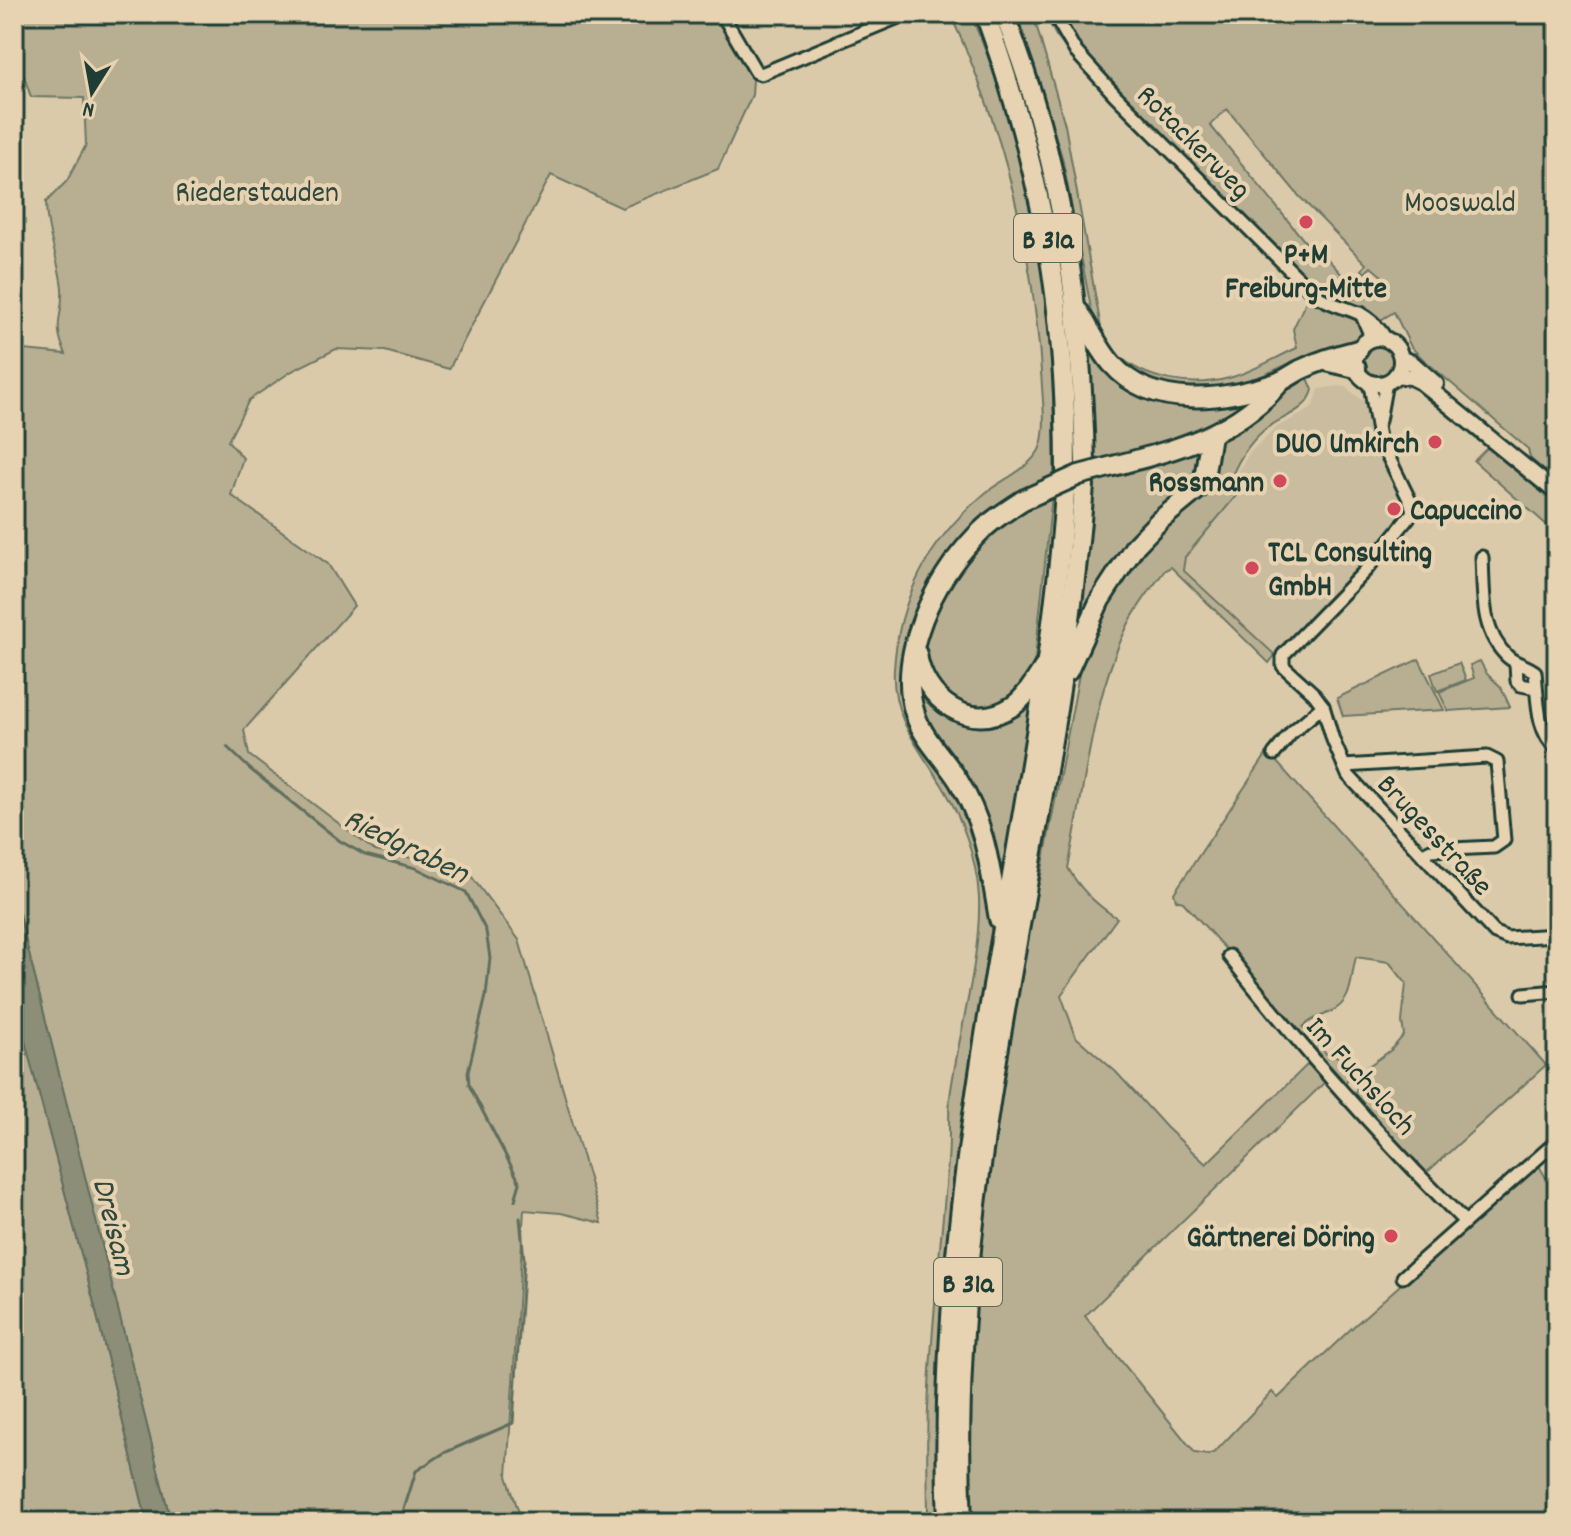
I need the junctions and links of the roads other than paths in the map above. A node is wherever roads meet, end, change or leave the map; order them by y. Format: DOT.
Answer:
graph roads {
  1 [pos="722,14"];
  2 [pos="906,14"];
  3 [pos="985,14"];
  4 [pos="1004,14"];
  5 [pos="1054,14"];
  6 [pos="1076,308"];
  7 [pos="1360,312"];
  8 [pos="1386,339"];
  9 [pos="1401,359"];
  10 [pos="1362,360"];
  11 [pos="1391,379"];
  12 [pos="1281,381"];
  13 [pos="1378,430"];
  14 [pos="1211,435"];
  15 [pos="1085,463"];
  16 [pos="1528,467"];
  17 [pos="1066,470"];
  18 [pos="1084,485"];
  19 [pos="1065,492"];
  20 [pos="1557,493"];
  21 [pos="1482,557"];
  22 [pos="916,643"];
  23 [pos="1048,661"];
  24 [pos="1063,680"];
  25 [pos="1323,706"];
  26 [pos="1557,749"];
  27 [pos="1274,754"];
  28 [pos="1344,766"];
  29 [pos="1423,854"];
  30 [pos="1002,934"];
  31 [pos="1557,935"];
  32 [pos="1229,956"];
  33 [pos="1557,991"];
  34 [pos="1523,994"];
  35 [pos="1557,1141"];
  36 [pos="1465,1222"];
  37 [pos="1403,1277"];
  38 [pos="948,1522"];
  39 [pos="962,1522"];
  1 -- 2 [label="street"];
  3 -- 17 [label="highway, B 31a"];
  4 -- 6 [label="highway, B 31a"];
  5 -- 7 [label="street, Rotackerweg"];
  6 -- 12 [label="highway"];
  6 -- 15 [label="highway, B 31a"];
  7 -- 8 [label="street"];
  7 -- 10 [label="street, Brugesstraße"];
  8 -- 9 [label="street"];
  8 -- 10 [label="street"];
  9 -- 11 [label="street"];
  9 -- 16 [label="street"];
  10 -- 11 [label="street"];
  10 -- 12 [label="highway"];
  10 -- 13 [label="street, Brugesstraße"];
  11 -- 13 [label="street"];
  11 -- 16 [label="street"];
  12 -- 14 [label="highway"];
  13 -- 25 [label="street, Brugesstraße"];
  14 -- 22 [label="highway, bridge"];
  14 -- 24 [label="highway"];
  16 -- 20 [label="street"];
  18 -- 24 [label="highway, B 31a"];
  19 -- 23 [label="highway, B 31a"];
  21 -- 26 [label="street"];
  22 -- 23 [label="highway"];
  22 -- 30 [label="highway"];
  23 -- 30 [label="highway, B 31a"];
  24 -- 39 [label="highway, B 31a"];
  25 -- 27 [label="street"];
  25 -- 28 [label="street, Brugesstraße"];
  28 -- 29 [label="street, Brugesstraße"];
  28 -- 29 [label="street"];
  29 -- 31 [label="street, Brugesstraße"];
  30 -- 38 [label="highway, B 31a"];
  32 -- 36 [label="street, Im Fuchsloch"];
  33 -- 34 [label="street"];
  35 -- 36 [label="street"];
  36 -- 37 [label="street"];
}
